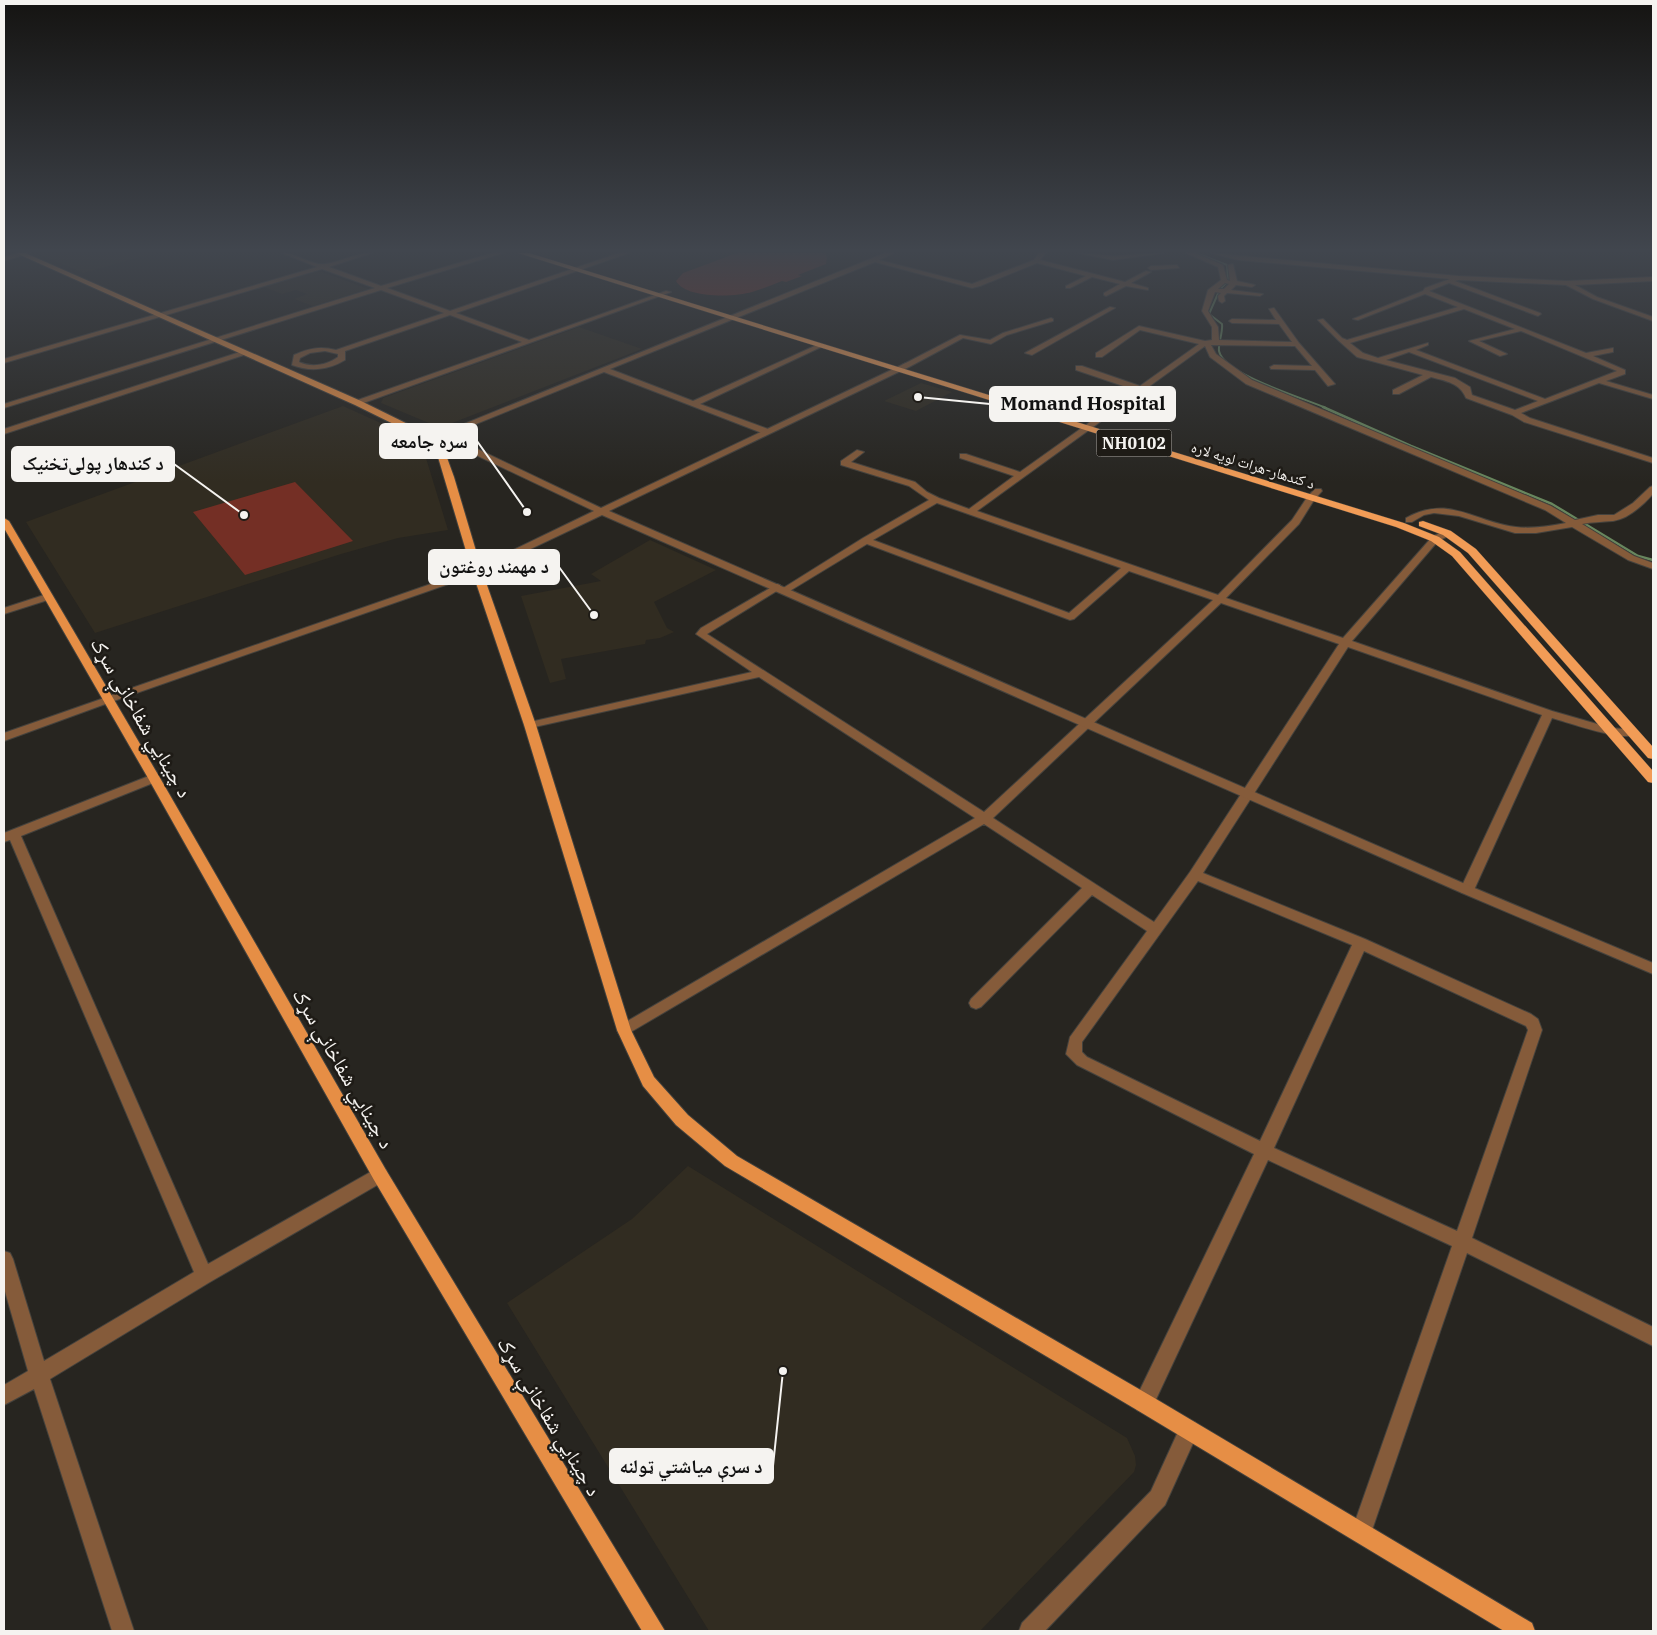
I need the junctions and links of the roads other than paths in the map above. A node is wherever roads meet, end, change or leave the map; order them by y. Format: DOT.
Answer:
graph roads {
  1 [pos="112,329"];
  2 [pos="192,329"];
  3 [pos="250,329"];
  4 [pos="402,329"];
  5 [pos="494,329"];
  6 [pos="565,329"];
  7 [pos="705,329"];
  8 [pos="765,329"];
  9 [pos="786,329"];
  10 [pos="1023,329"];
  11 [pos="1066,329"];
  12 [pos="1137,329"];
  13 [pos="1145,329"];
  14 [pos="1215,329"];
  15 [pos="1286,329"];
  16 [pos="1330,329"];
  17 [pos="1389,329"];
  18 [pos="1517,329"];
  19 [pos="1525,329"];
  20 [pos="216,340"];
  21 [pos="1341,340"];
  22 [pos="529,342"];
  23 [pos="1216,342"];
  24 [pos="1205,343"];
  25 [pos="1297,344"];
  26 [pos="1426,344"];
  27 [pos="819,346"];
  28 [pos="1409,350"];
  29 [pos="1610,350"];
  30 [pos="339,351"];
  31 [pos="246,353"];
  32 [pos="1029,353"];
  33 [pos="1503,354"];
  34 [pos="1099,355"];
  35 [pos="1586,355"];
  36 [pos="1380,360"];
  37 [pos="4,361"];
  38 [pos="299,365"];
  39 [pos="901,367"];
  40 [pos="1079,368"];
  41 [pos="1274,368"];
  42 [pos="1317,368"];
  43 [pos="603,369"];
  44 [pos="284,370"];
  45 [pos="1430,375"];
  46 [pos="1600,381"];
  47 [pos="1331,384"];
  48 [pos="1141,389"];
  49 [pos="1396,392"];
  50 [pos="1653,397"];
  51 [pos="1547,402"];
  52 [pos="358,403"];
  53 [pos="693,404"];
  54 [pos="4,406"];
  55 [pos="1515,413"];
  56 [pos="1090,426"];
  57 [pos="765,431"];
  58 [pos="4,432"];
  59 [pos="435,436"];
  60 [pos="860,452"];
  61 [pos="963,456"];
  62 [pos="1653,461"];
  63 [pos="1022,476"];
  64 [pos="1653,489"];
  65 [pos="1315,494"];
  66 [pos="936,500"];
  67 [pos="601,511"];
  68 [pos="970,512"];
  69 [pos="1410,520"];
  70 [pos="4,521"];
  71 [pos="1576,523"];
  72 [pos="1447,533"];
  73 [pos="1435,538"];
  74 [pos="866,540"];
  75 [pos="1130,566"];
  76 [pos="1653,566"];
  77 [pos="477,572"];
  78 [pos="781,589"];
  79 [pos="47,597"];
  80 [pos="1219,599"];
  81 [pos="4,611"];
  82 [pos="1345,643"];
  83 [pos="761,673"];
  84 [pos="107,700"];
  85 [pos="1548,713"];
  86 [pos="1088,724"];
  87 [pos="530,725"];
  88 [pos="1610,731"];
  89 [pos="1632,732"];
  90 [pos="4,737"];
  91 [pos="1653,755"];
  92 [pos="154,778"];
  93 [pos="1653,779"];
  94 [pos="1247,794"];
  95 [pos="985,818"];
  96 [pos="9,836"];
  97 [pos="1195,875"];
  98 [pos="1091,887"];
  99 [pos="1467,890"];
  100 [pos="1156,930"];
  101 [pos="1360,944"];
  102 [pos="1653,970"];
  103 [pos="976,1003"];
  104 [pos="624,1030"];
  105 [pos="1264,1151"];
  106 [pos="380,1175"];
  107 [pos="1462,1242"];
  108 [pos="4,1259"];
  109 [pos="204,1276"];
  110 [pos="1653,1337"];
  111 [pos="39,1376"];
  112 [pos="4,1396"];
  113 [pos="1144,1403"];
  114 [pos="1189,1430"];
  115 [pos="1361,1533"];
  116 [pos="123,1631"];
  117 [pos="654,1631"];
  118 [pos="1030,1631"];
  119 [pos="1524,1631"];
  1 -- 37 [label="street"];
  2 -- 20 [label="main road"];
  3 -- 20 [label="street"];
  4 -- 30 [label="street"];
  5 -- 22 [label="street"];
  6 -- 22 [label="street"];
  7 -- 43 [label="street"];
  8 -- 27 [label="highway, د کندهار-هرات لويه لاره / NH0102"];
  9 -- 39 [label="highway, د کندهار-هرات لويه لاره / NH0102"];
  10 -- 39 [label="street"];
  11 -- 32 [label="street"];
  12 -- 34 [label="street"];
  13 -- 24 [label="street"];
  14 -- 23 [label="street"];
  15 -- 25 [label="street"];
  16 -- 21 [label="street"];
  17 -- 21 [label="street"];
  18 -- 33 [label="street"];
  19 -- 35 [label="street"];
  20 -- 31 [label="main road"];
  20 -- 54 [label="street"];
  21 -- 45 [label="street"];
  22 -- 52 [label="street"];
  23 -- 24 [label="street"];
  23 -- 25 [label="street"];
  24 -- 48 [label="street"];
  24 -- 71 [label="street"];
  25 -- 42 [label="street"];
  26 -- 28 [label="street"];
  27 -- 39 [label="highway, د کندهار-هرات لويه لاره / NH0102"];
  27 -- 53 [label="street"];
  28 -- 36 [label="street"];
  28 -- 51 [label="street"];
  29 -- 35 [label="street"];
  30 -- 38 [label="street"];
  30 -- 38 [label="street"];
  31 -- 44 [label="main road"];
  31 -- 58 [label="street"];
  35 -- 46 [label="street"];
  38 -- 44 [label="street"];
  39 -- 56 [label="highway, د کندهار-هرات لويه لاره / NH0102"];
  39 -- 57 [label="street"];
  40 -- 48 [label="street"];
  41 -- 42 [label="street"];
  42 -- 47 [label="street"];
  43 -- 53 [label="street"];
  43 -- 59 [label="street"];
  44 -- 52 [label="main road"];
  45 -- 49 [label="street"];
  45 -- 55 [label="street"];
  46 -- 50 [label="street"];
  46 -- 51 [label="street"];
  48 -- 56 [label="street"];
  51 -- 55 [label="street"];
  52 -- 59 [label="main road"];
  53 -- 57 [label="street"];
  55 -- 62 [label="street"];
  56 -- 63 [label="street"];
  56 -- 65 [label="highway, د کندهار-هرات لويه لاره / NH0102"];
  57 -- 67 [label="street"];
  59 -- 67 [label="street"];
  59 -- 77 [label="main road"];
  60 -- 66 [label="street"];
  61 -- 63 [label="street"];
  63 -- 68 [label="street"];
  64 -- 71 [label="street"];
  65 -- 69 [label="highway, د کندهار-هرات لويه لاره / NH0102"];
  65 -- 73 [label="highway, د کندهار-هرات لويه لاره / NH0102"];
  65 -- 80 [label="street"];
  66 -- 68 [label="street"];
  66 -- 74 [label="street"];
  67 -- 77 [label="street"];
  67 -- 78 [label="street"];
  68 -- 75 [label="street"];
  69 -- 71 [label="street"];
  69 -- 72 [label="highway, د کندهار-هرات لويه لاره / NH0102"];
  70 -- 79 [label="main road, د چينايي شفاخانې سړک"];
  71 -- 76 [label="street"];
  72 -- 73 [label="street"];
  72 -- 89 [label="highway, د کندهار-هرات لويه لاره / NH0102"];
  73 -- 82 [label="street"];
  73 -- 88 [label="highway, د کندهار-هرات لويه لاره / NH0102"];
  74 -- 75 [label="street"];
  74 -- 78 [label="street"];
  75 -- 80 [label="street"];
  77 -- 84 [label="street"];
  77 -- 87 [label="main road"];
  78 -- 83 [label="street"];
  78 -- 86 [label="street"];
  79 -- 81 [label="street"];
  79 -- 84 [label="main road, د چينايي شفاخانې سړک"];
  80 -- 82 [label="street"];
  80 -- 86 [label="street"];
  82 -- 85 [label="street"];
  82 -- 94 [label="street"];
  83 -- 87 [label="street"];
  83 -- 95 [label="street"];
  84 -- 90 [label="street"];
  84 -- 92 [label="main road, د چينايي شفاخانې سړک"];
  85 -- 88 [label="street"];
  85 -- 99 [label="street"];
  86 -- 94 [label="street"];
  86 -- 95 [label="street"];
  87 -- 104 [label="main road"];
  88 -- 89 [label="street"];
  88 -- 93 [label="highway, د کندهار-هرات لويه لاره / NH0102"];
  89 -- 91 [label="highway, د کندهار-هرات لويه لاره / NH0102"];
  92 -- 96 [label="street"];
  92 -- 106 [label="main road, د چينايي شفاخانې سړک"];
  94 -- 97 [label="street"];
  94 -- 99 [label="street"];
  95 -- 98 [label="street"];
  95 -- 104 [label="street"];
  96 -- 109 [label="street"];
  97 -- 100 [label="street"];
  97 -- 101 [label="street"];
  98 -- 100 [label="street"];
  98 -- 103 [label="street"];
  99 -- 102 [label="street"];
  100 -- 105 [label="street"];
  101 -- 105 [label="street"];
  101 -- 107 [label="street"];
  104 -- 113 [label="main road"];
  105 -- 107 [label="street"];
  105 -- 113 [label="street"];
  106 -- 109 [label="street"];
  106 -- 117 [label="main road, د چينايي شفاخانې سړک"];
  107 -- 110 [label="street"];
  107 -- 115 [label="street"];
  108 -- 111 [label="street"];
  109 -- 111 [label="street"];
  111 -- 112 [label="street"];
  111 -- 116 [label="street"];
  113 -- 114 [label="main road"];
  114 -- 115 [label="main road"];
  114 -- 118 [label="street"];
  115 -- 119 [label="main road"];
}
